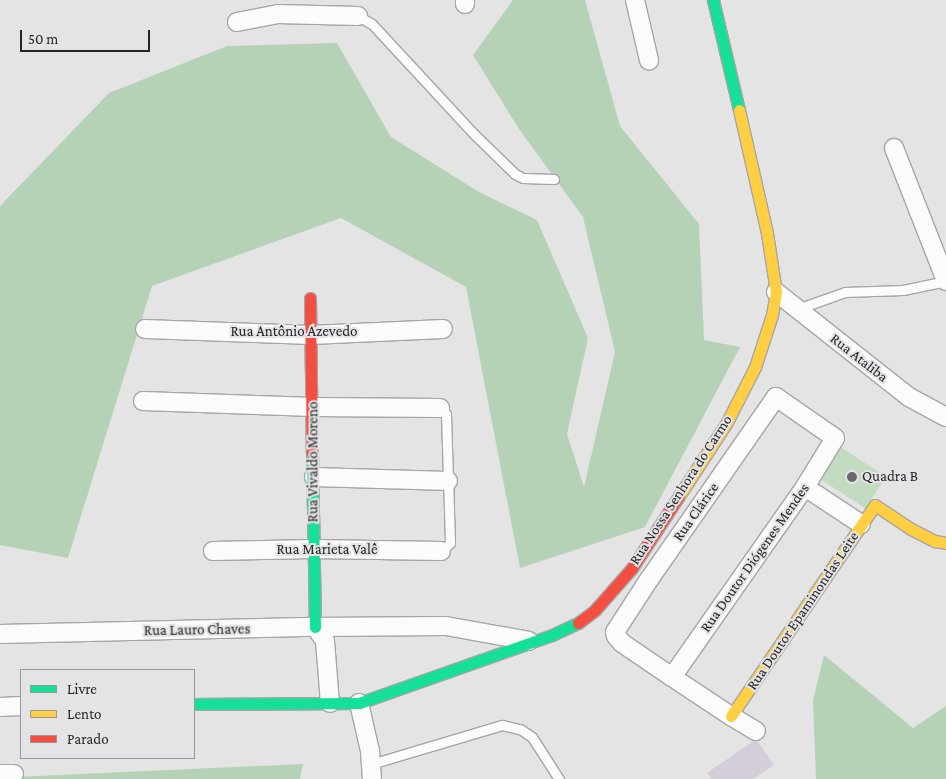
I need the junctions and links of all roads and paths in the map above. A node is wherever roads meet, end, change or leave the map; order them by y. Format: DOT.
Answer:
graph roads {
  1 [pos="636,0"];
  2 [pos="713,0"];
  3 [pos="358,16"];
  4 [pos="237,22"];
  5 [pos="649,60"];
  6 [pos="894,148"];
  7 [pos="554,179"];
  8 [pos="946,281"];
  9 [pos="776,292"];
  10 [pos="310,298"];
  11 [pos="796,309"];
  12 [pos="145,329"];
  13 [pos="443,329"];
  14 [pos="311,335"];
  15 [pos="776,397"];
  16 [pos="143,401"];
  17 [pos="313,408"];
  18 [pos="440,408"];
  19 [pos="942,412"];
  20 [pos="314,477"];
  21 [pos="448,481"];
  22 [pos="805,487"];
  23 [pos="861,524"];
  24 [pos="940,542"];
  25 [pos="314,549"];
  26 [pos="213,551"];
  27 [pos="441,551"];
  28 [pos="315,627"];
  29 [pos="0,634"];
  30 [pos="530,641"];
  31 [pos="672,677"];
  32 [pos="330,703"];
  33 [pos="359,703"];
  34 [pos="195,704"];
  35 [pos="20,706"];
  36 [pos="0,707"];
  37 [pos="731,716"];
  38 [pos="756,731"];
  39 [pos="371,771"];
  40 [pos="559,779"];
  1 -- 5 [label="street"];
  2 -- 9 [label="street, Rua Nossa Senhora do Carmo"];
  3 -- 4 [label="street"];
  3 -- 7 [label="lane"];
  6 -- 8 [label="street"];
  8 -- 11 [label="lane"];
  9 -- 11 [label="street, Rua Ataliba"];
  9 -- 30 [label="street, Rua Nossa Senhora do Carmo"];
  10 -- 14 [label="street, Rua Vivaldo Moreno"];
  11 -- 19 [label="street, Rua Ataliba"];
  12 -- 14 [label="street, Rua Antônio Azevedo"];
  13 -- 14 [label="street, Rua Antônio Azevedo"];
  14 -- 17 [label="street, Rua Vivaldo Moreno"];
  15 -- 22 [label="street, Rua Doutor Diógenes Mendes"];
  15 -- 31 [label="street, Rua Clárice"];
  16 -- 17 [label="street"];
  17 -- 18 [label="street"];
  17 -- 20 [label="street, Rua Vivaldo Moreno"];
  18 -- 21 [label="lane"];
  20 -- 21 [label="street"];
  20 -- 25 [label="street, Rua Vivaldo Moreno"];
  21 -- 27 [label="lane"];
  22 -- 23 [label="street"];
  22 -- 31 [label="street, Rua Doutor Diógenes Mendes"];
  23 -- 24 [label="street, Rua Doutor Epaminondas Leite"];
  23 -- 37 [label="street, Rua Doutor Epaminondas Leite"];
  25 -- 26 [label="street, Rua Marieta Valê"];
  25 -- 27 [label="street, Rua Marieta Valê"];
  25 -- 28 [label="street, Rua Vivaldo Moreno"];
  28 -- 29 [label="street, Rua Lauro Chaves"];
  28 -- 30 [label="street, Rua Nossa Senhora do Carmo"];
  28 -- 32 [label="street"];
  30 -- 33 [label="street, Rua Nossa Senhora do Carmo"];
  31 -- 37 [label="street"];
  32 -- 33 [label="street, Rua Nossa Senhora do Carmo"];
  32 -- 34 [label="street, Rua Nossa Senhora do Carmo"];
  33 -- 39 [label="street"];
  35 -- 36 [label="street"];
  37 -- 38 [label="street"];
  39 -- 40 [label="lane"];
}
